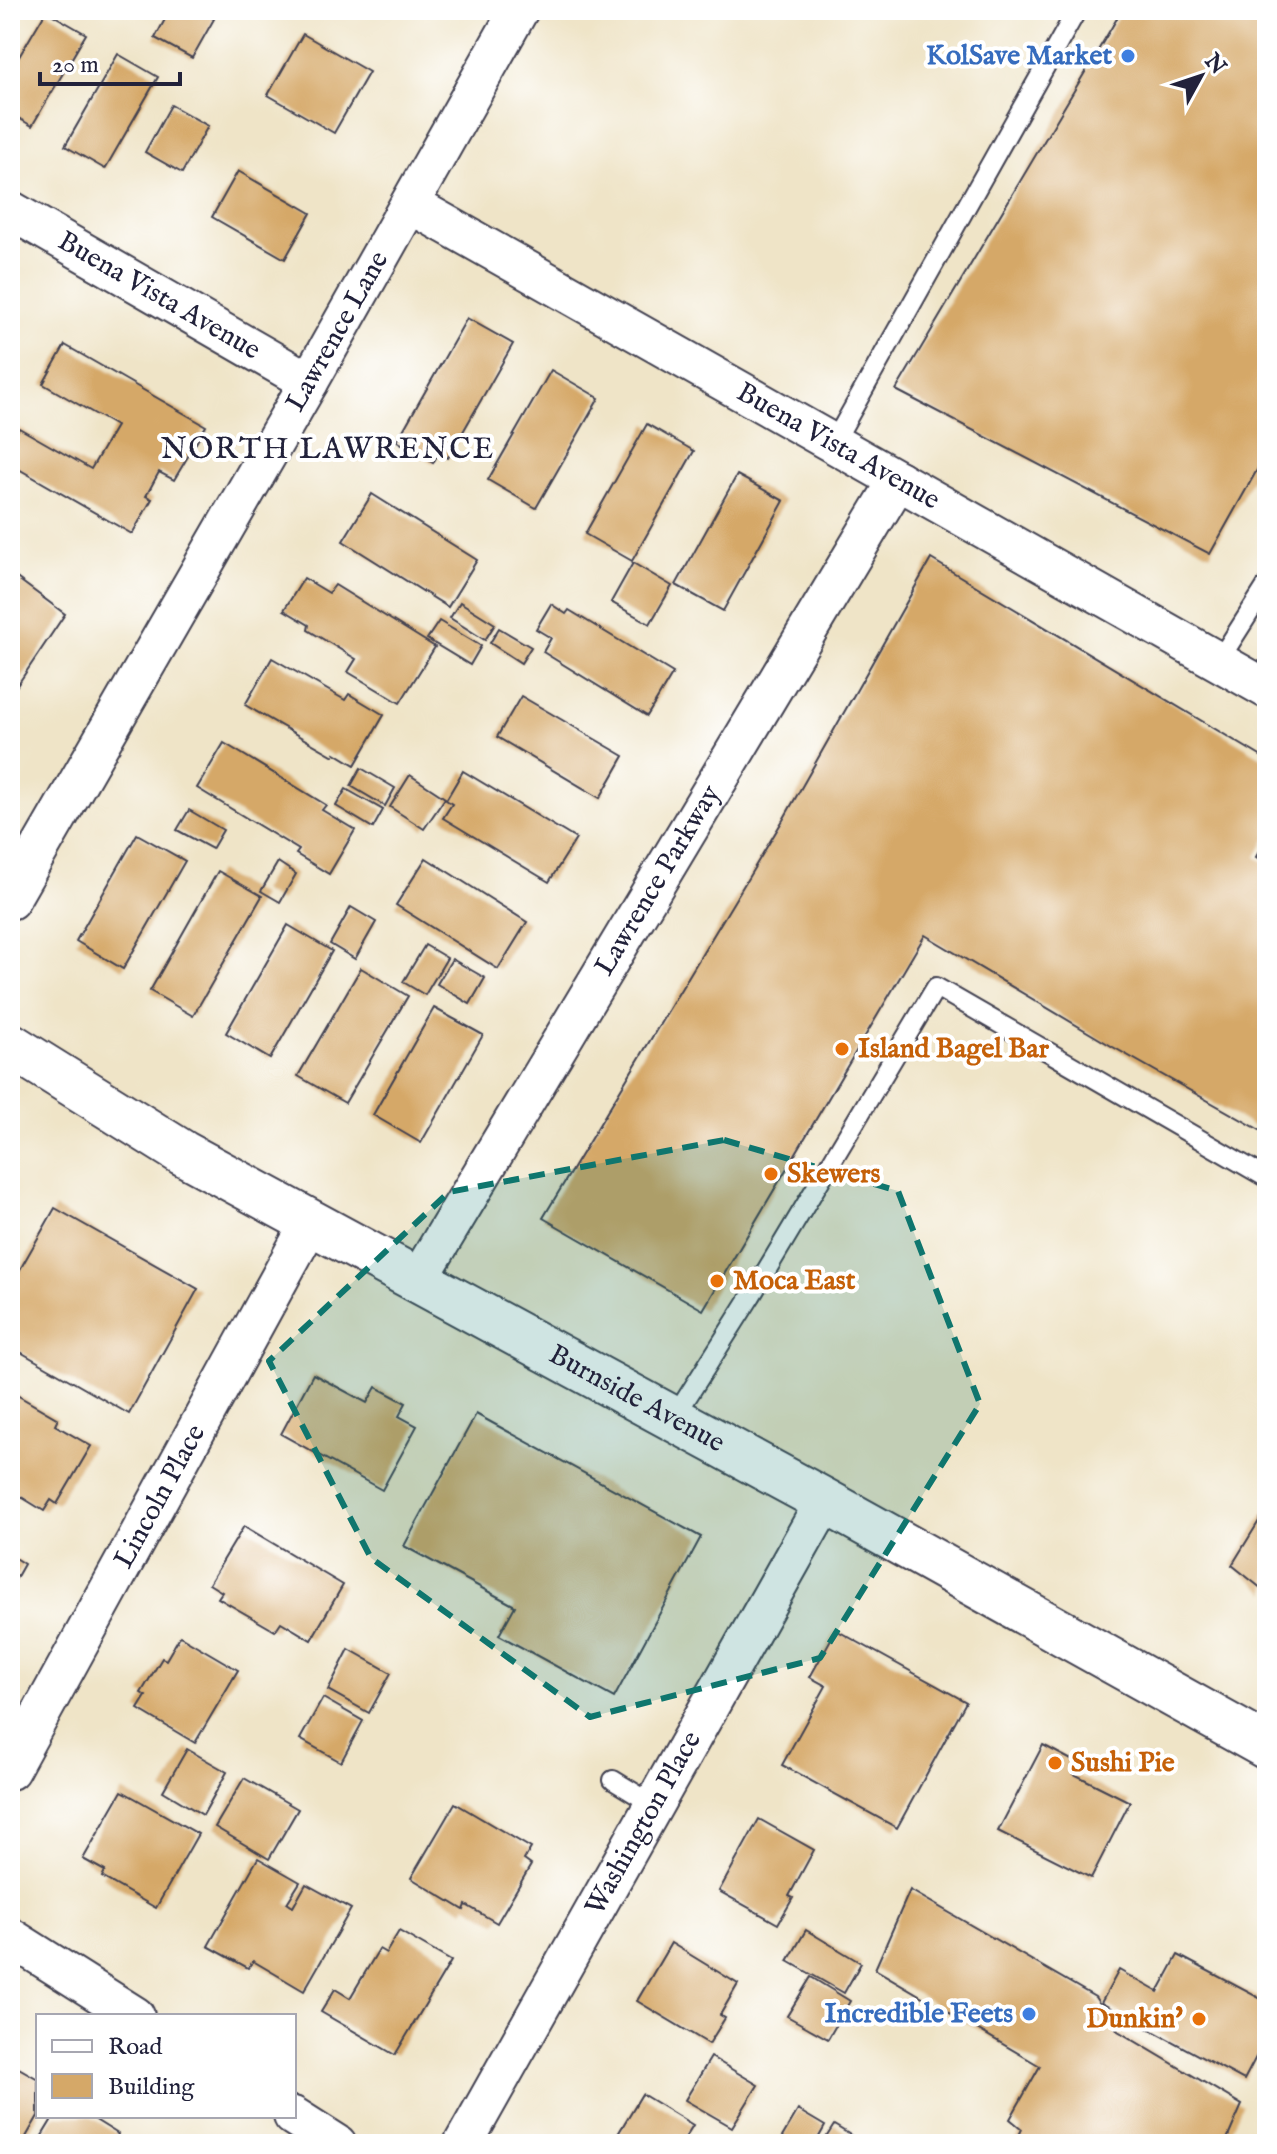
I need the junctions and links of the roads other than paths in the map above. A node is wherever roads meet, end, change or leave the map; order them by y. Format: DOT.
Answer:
graph roads {
  1 [pos="519,10"];
  2 [pos="1077,10"];
  3 [pos="410,204"];
  4 [pos="10,210"];
  5 [pos="309,382"];
  6 [pos="833,444"];
  7 [pos="898,480"];
  8 [pos="1267,585"];
  9 [pos="1218,662"];
  10 [pos="1267,689"];
  11 [pos="10,900"];
  12 [pos="10,1045"];
  13 [pos="1267,1178"];
  14 [pos="310,1223"];
  15 [pos="418,1280"];
  16 [pos="674,1418"];
  17 [pos="825,1501"];
  18 [pos="1267,1747"];
  19 [pos="10,1770"];
  20 [pos="613,1780"];
  21 [pos="654,1805"];
  22 [pos="10,1937"];
  23 [pos="132,2014"];
  24 [pos="296,2118"];
  25 [pos="337,2144"];
  26 [pos="463,2144"];
  1 -- 3 [label="street, Lawrence Lane"];
  2 -- 6 [label="lane"];
  3 -- 5 [label="street, Lawrence Lane"];
  3 -- 6 [label="street, Buena Vista Avenue"];
  4 -- 5 [label="street, Buena Vista Avenue"];
  5 -- 11 [label="street, Lawrence Lane"];
  6 -- 7 [label="street, Buena Vista Avenue"];
  7 -- 9 [label="street, Buena Vista Avenue"];
  7 -- 15 [label="street, Lawrence Parkway"];
  8 -- 9 [label="lane"];
  9 -- 10 [label="street, Buena Vista Avenue"];
  12 -- 14 [label="main road, Burnside Avenue"];
  13 -- 16 [label="lane"];
  14 -- 15 [label="main road, Burnside Avenue"];
  14 -- 19 [label="street, Lincoln Place"];
  15 -- 16 [label="main road, Burnside Avenue"];
  16 -- 17 [label="main road, Burnside Avenue"];
  17 -- 18 [label="main road, Burnside Avenue"];
  17 -- 21 [label="street, Washington Place"];
  20 -- 21 [label="lane"];
  21 -- 26 [label="street, Washington Place"];
  22 -- 23 [label="street"];
  24 -- 25 [label="street"];
}
